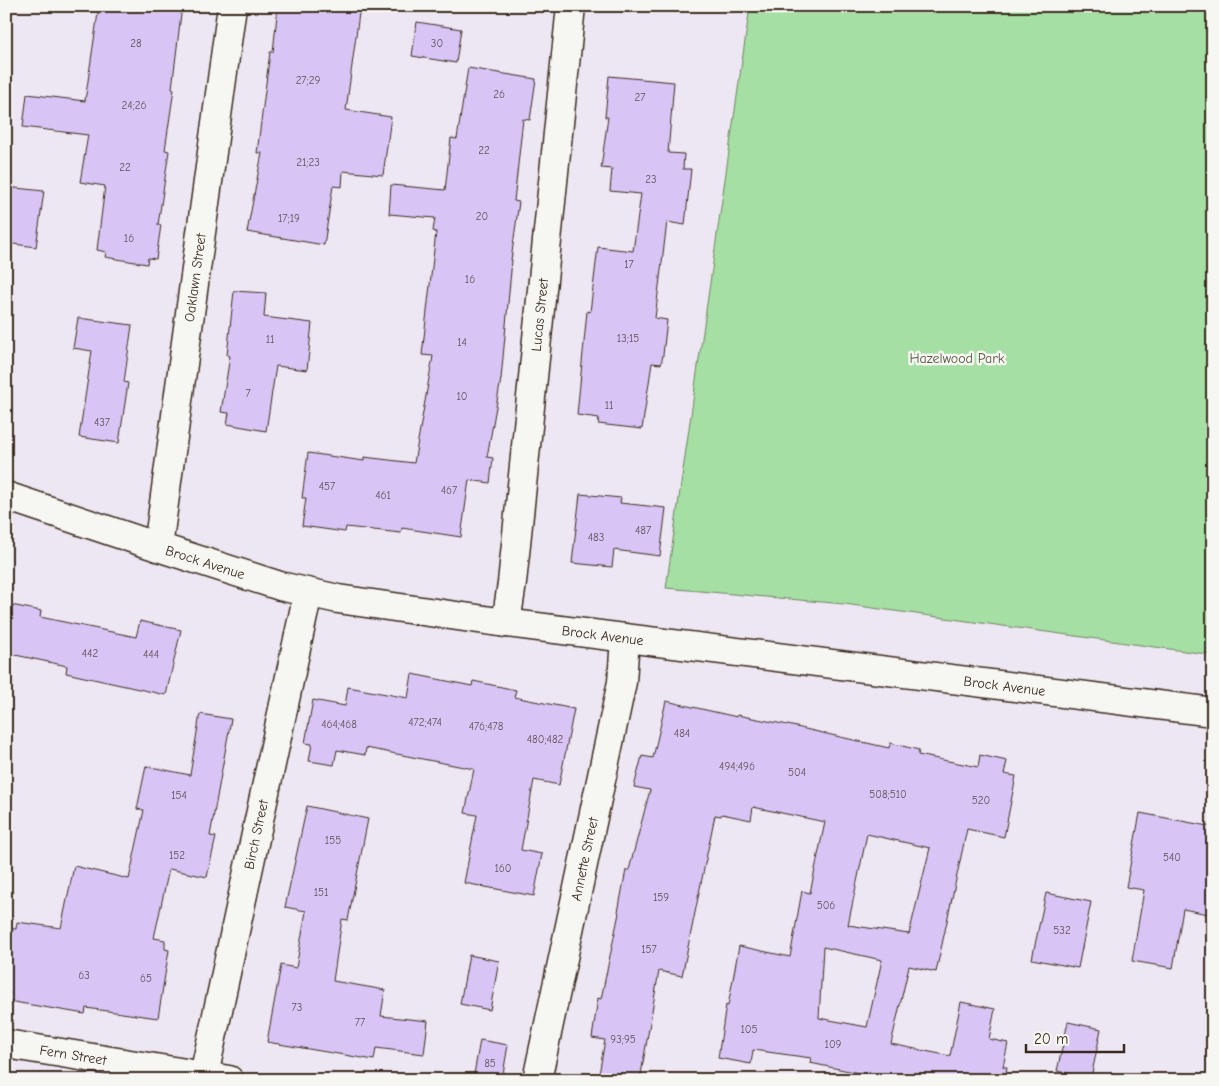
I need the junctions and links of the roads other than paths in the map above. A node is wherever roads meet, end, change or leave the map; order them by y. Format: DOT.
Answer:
graph roads {
  1 [pos="232,6"];
  2 [pos="571,6"];
  3 [pos="6,496"];
  4 [pos="158,547"];
  5 [pos="308,593"];
  6 [pos="506,623"];
  7 [pos="625,638"];
  8 [pos="1213,712"];
  9 [pos="6,1044"];
  10 [pos="216,1078"];
  11 [pos="537,1080"];
  1 -- 4 [label="street, Oaklawn Street"];
  2 -- 6 [label="street, Lucas Street"];
  3 -- 4 [label="street, Brock Avenue"];
  4 -- 5 [label="street, Brock Avenue"];
  5 -- 6 [label="street, Brock Avenue"];
  5 -- 10 [label="street, Birch Street"];
  6 -- 7 [label="street, Brock Avenue"];
  7 -- 8 [label="street, Brock Avenue"];
  7 -- 11 [label="street, Annette Street"];
  9 -- 10 [label="street, Fern Street"];
}
